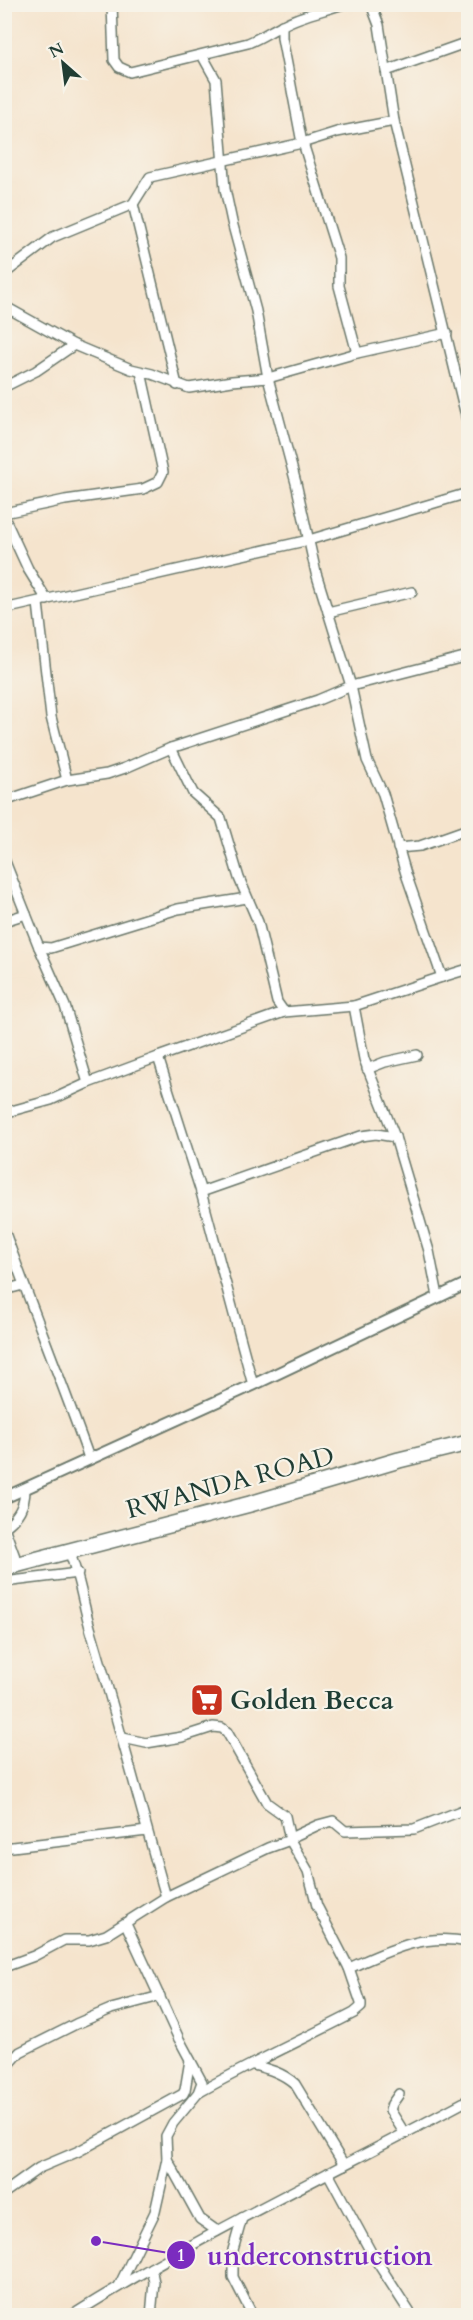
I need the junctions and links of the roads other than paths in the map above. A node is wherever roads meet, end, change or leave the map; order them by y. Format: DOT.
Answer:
graph roads {
  1 [pos="112,4"];
  2 [pos="343,4"];
  3 [pos="371,4"];
  4 [pos="282,25"];
  5 [pos="468,42"];
  6 [pos="202,55"];
  7 [pos="386,71"];
  8 [pos="394,121"];
  9 [pos="302,143"];
  10 [pos="224,159"];
  11 [pos="133,204"];
  12 [pos="4,274"];
  13 [pos="4,306"];
  14 [pos="447,333"];
  15 [pos="74,345"];
  16 [pos="357,353"];
  17 [pos="141,372"];
  18 [pos="268,378"];
  19 [pos="177,385"];
  20 [pos="4,387"];
  21 [pos="468,424"];
  22 [pos="468,493"];
  23 [pos="4,513"];
  24 [pos="4,517"];
  25 [pos="309,540"];
  26 [pos="412,592"];
  27 [pos="43,602"];
  28 [pos="4,609"];
  29 [pos="328,612"];
  30 [pos="468,656"];
  31 [pos="351,686"];
  32 [pos="171,748"];
  33 [pos="67,780"];
  34 [pos="4,801"];
  35 [pos="468,829"];
  36 [pos="398,848"];
  37 [pos="4,859"];
  38 [pos="247,898"];
  39 [pos="26,914"];
  40 [pos="4,921"];
  41 [pos="39,947"];
  42 [pos="468,969"];
  43 [pos="442,977"];
  44 [pos="354,1006"];
  45 [pos="284,1012"];
  46 [pos="417,1054"];
  47 [pos="158,1057"];
  48 [pos="368,1069"];
  49 [pos="88,1083"];
  50 [pos="4,1113"];
  51 [pos="394,1137"];
  52 [pos="201,1192"];
  53 [pos="4,1230"];
  54 [pos="468,1283"];
  55 [pos="23,1285"];
  56 [pos="4,1290"];
  57 [pos="438,1296"];
  58 [pos="253,1385"];
  59 [pos="468,1443"];
  60 [pos="88,1458"];
  61 [pos="25,1489"];
  62 [pos="4,1498"];
  63 [pos="4,1527"];
  64 [pos="69,1551"];
  65 [pos="11,1567"];
  66 [pos="78,1573"];
  67 [pos="4,1582"];
  68 [pos="123,1738"];
  69 [pos="468,1808"];
  70 [pos="147,1831"];
  71 [pos="290,1839"];
  72 [pos="4,1848"];
  73 [pos="166,1897"];
  74 [pos="126,1924"];
  75 [pos="468,1942"];
  76 [pos="5,1965"];
  77 [pos="349,1968"];
  78 [pos="160,1996"];
  79 [pos="190,2060"];
  80 [pos="253,2065"];
  81 [pos="4,2070"];
  82 [pos="198,2093"];
  83 [pos="399,2094"];
  84 [pos="468,2100"];
  85 [pos="405,2134"];
  86 [pos="167,2159"];
  87 [pos="344,2165"];
  88 [pos="328,2174"];
  89 [pos="4,2193"];
  90 [pos="242,2218"];
  91 [pos="217,2231"];
  92 [pos="151,2268"];
  93 [pos="119,2286"];
  94 [pos="83,2312"];
  95 [pos="71,2316"];
  96 [pos="151,2316"];
  97 [pos="253,2316"];
  98 [pos="412,2316"];
  1 -- 6 [label="street"];
  2 -- 4 [label="street"];
  3 -- 7 [label="street"];
  4 -- 6 [label="street"];
  4 -- 9 [label="street"];
  5 -- 7 [label="street"];
  6 -- 10 [label="street"];
  7 -- 8 [label="street"];
  8 -- 9 [label="street"];
  8 -- 14 [label="street"];
  9 -- 10 [label="street"];
  9 -- 16 [label="street"];
  10 -- 11 [label="street"];
  10 -- 18 [label="street"];
  11 -- 12 [label="street"];
  11 -- 19 [label="street"];
  13 -- 15 [label="street"];
  14 -- 16 [label="street"];
  14 -- 21 [label="street"];
  15 -- 17 [label="street"];
  15 -- 20 [label="street"];
  16 -- 18 [label="street"];
  17 -- 19 [label="street"];
  17 -- 23 [label="street"];
  18 -- 19 [label="street"];
  18 -- 25 [label="street"];
  22 -- 25 [label="street"];
  24 -- 27 [label="street"];
  25 -- 27 [label="street"];
  25 -- 29 [label="street"];
  26 -- 29 [label="street"];
  27 -- 28 [label="street"];
  27 -- 33 [label="street"];
  29 -- 31 [label="street"];
  30 -- 31 [label="street"];
  31 -- 32 [label="street"];
  31 -- 36 [label="street"];
  32 -- 33 [label="street"];
  32 -- 38 [label="street"];
  33 -- 34 [label="street"];
  35 -- 36 [label="street"];
  36 -- 43 [label="street"];
  37 -- 39 [label="street"];
  38 -- 41 [label="street"];
  38 -- 45 [label="street"];
  39 -- 40 [label="street"];
  39 -- 41 [label="street"];
  41 -- 49 [label="street"];
  42 -- 43 [label="street"];
  43 -- 44 [label="street"];
  44 -- 45 [label="street"];
  44 -- 48 [label="street"];
  45 -- 47 [label="street"];
  46 -- 48 [label="street"];
  47 -- 49 [label="street"];
  47 -- 52 [label="street"];
  48 -- 51 [label="street"];
  49 -- 50 [label="street"];
  51 -- 52 [label="street"];
  51 -- 57 [label="street"];
  52 -- 58 [label="street"];
  53 -- 55 [label="street"];
  54 -- 57 [label="street"];
  55 -- 56 [label="street"];
  55 -- 60 [label="street"];
  57 -- 58 [label="street"];
  58 -- 60 [label="street"];
  59 -- 64 [label="highway, RWANDA ROAD"];
  60 -- 61 [label="street"];
  61 -- 62 [label="street"];
  61 -- 63 [label="street"];
  63 -- 65 [label="street"];
  64 -- 65 [label="highway, RWANDA ROAD"];
  64 -- 66 [label="street"];
  66 -- 67 [label="street"];
  66 -- 68 [label="street"];
  68 -- 70 [label="street"];
  68 -- 71 [label="street"];
  69 -- 71 [label="street"];
  70 -- 72 [label="street"];
  70 -- 73 [label="street"];
  71 -- 73 [label="street"];
  71 -- 77 [label="street"];
  73 -- 74 [label="street"];
  74 -- 76 [label="street"];
  74 -- 78 [label="street"];
  75 -- 77 [label="street"];
  77 -- 80 [label="street"];
  78 -- 79 [label="street"];
  78 -- 81 [label="street"];
  79 -- 82 [label="street"];
  79 -- 89 [label="street"];
  80 -- 82 [label="street"];
  80 -- 87 [label="street"];
  82 -- 86 [label="street"];
  83 -- 85 [label="street"];
  84 -- 85 [label="street"];
  85 -- 87 [label="street"];
  86 -- 91 [label="street"];
  86 -- 93 [label="street"];
  87 -- 88 [label="street"];
  88 -- 90 [label="street"];
  88 -- 98 [label="street"];
  90 -- 91 [label="street"];
  90 -- 97 [label="street"];
  91 -- 92 [label="street"];
  92 -- 93 [label="street"];
  92 -- 96 [label="street"];
  93 -- 94 [label="street"];
  94 -- 95 [label="street"];
}
